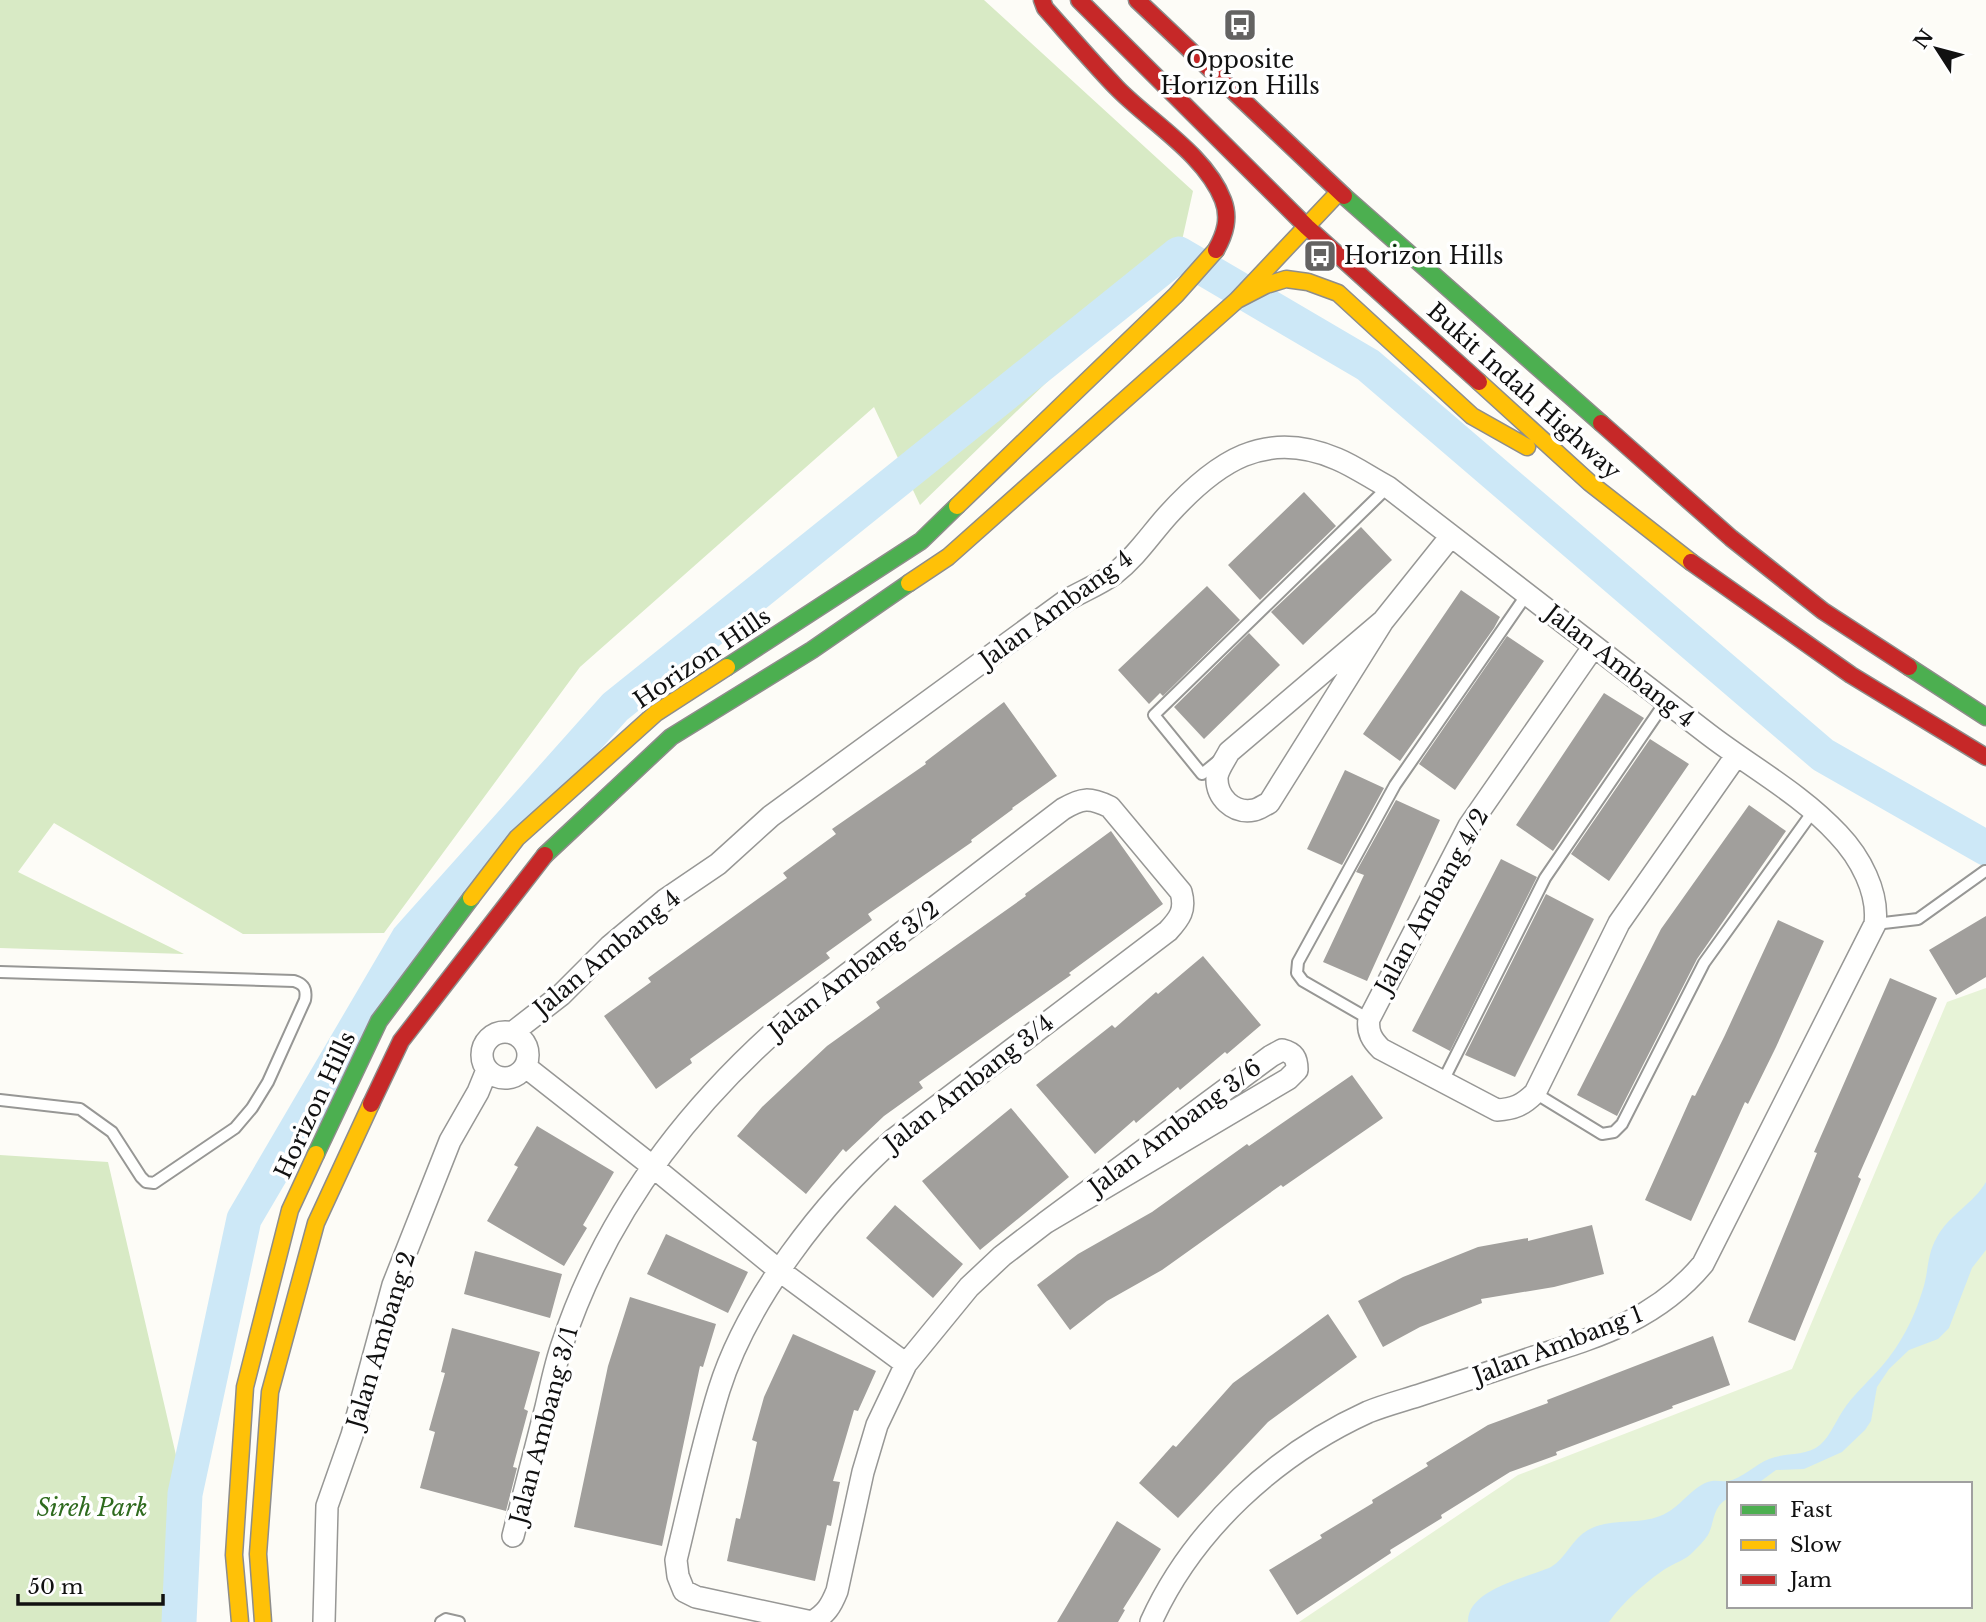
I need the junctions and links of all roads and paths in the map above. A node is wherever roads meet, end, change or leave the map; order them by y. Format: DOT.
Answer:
graph roads {
  1 [pos="1042,0"];
  2 [pos="1079,0"];
  3 [pos="1137,0"];
  4 [pos="1339,192"];
  5 [pos="1307,227"];
  6 [pos="1237,300"];
  7 [pos="1590,483"];
  8 [pos="1388,487"];
  9 [pos="1451,536"];
  10 [pos="1527,594"];
  11 [pos="1384,621"];
  12 [pos="1594,646"];
  13 [pos="1665,701"];
  14 [pos="1986,717"];
  15 [pos="1229,752"];
  16 [pos="1736,756"];
  17 [pos="1986,757"];
  18 [pos="1814,810"];
  19 [pos="1985,871"];
  20 [pos="1181,918"];
  21 [pos="1875,924"];
  22 [pos="0,972"];
  23 [pos="1369,1019"];
  24 [pos="512,1033"];
  25 [pos="526,1067"];
  26 [pos="487,1070"];
  27 [pos="1442,1083"];
  28 [pos="1535,1093"];
  29 [pos="0,1100"];
  30 [pos="652,1166"];
  31 [pos="1045,1223"];
  32 [pos="780,1270"];
  33 [pos="906,1364"];
  34 [pos="513,1535"];
  35 [pos="824,1615"];
  36 [pos="240,1622"];
  37 [pos="263,1622"];
  38 [pos="324,1622"];
  39 [pos="441,1622"];
  40 [pos="459,1622"];
  41 [pos="1151,1622"];
  1 -- 36 [label="main road, Horizon Hills"];
  2 -- 5 [label="main road, Bukit Indah Highway"];
  3 -- 4 [label="main road, Bukit Indah Highway"];
  4 -- 5 [label="main road"];
  4 -- 14 [label="main road, Bukit Indah Highway"];
  5 -- 6 [label="main road"];
  5 -- 7 [label="main road, Bukit Indah Highway"];
  6 -- 7 [label="main road"];
  6 -- 37 [label="main road"];
  7 -- 17 [label="main road, Bukit Indah Highway"];
  8 -- 9 [label="street, Jalan Ambang 4"];
  8 -- 15 [label="lane"];
  8 -- 24 [label="street, Jalan Ambang 4"];
  9 -- 10 [label="street, Jalan Ambang 4"];
  9 -- 11 [label="street"];
  10 -- 12 [label="street, Jalan Ambang 4"];
  10 -- 23 [label="lane"];
  11 -- 15 [label="street"];
  11 -- 15 [label="street"];
  12 -- 13 [label="street, Jalan Ambang 4"];
  12 -- 23 [label="street, Jalan Ambang 4/2"];
  13 -- 16 [label="street, Jalan Ambang 4"];
  13 -- 27 [label="lane"];
  16 -- 18 [label="street, Jalan Ambang 4"];
  16 -- 28 [label="street"];
  18 -- 21 [label="street, Jalan Ambang 4"];
  18 -- 28 [label="lane"];
  19 -- 21 [label="lane"];
  20 -- 30 [label="street, Jalan Ambang 3/2"];
  20 -- 32 [label="street, Jalan Ambang 3/4"];
  21 -- 41 [label="street, Jalan Ambang 1"];
  22 -- 29 [label="lane"];
  23 -- 27 [label="street"];
  24 -- 25 [label="street"];
  24 -- 26 [label="street"];
  25 -- 26 [label="street"];
  25 -- 30 [label="street"];
  26 -- 38 [label="street, Jalan Ambang 2"];
  27 -- 28 [label="street"];
  30 -- 32 [label="street"];
  30 -- 34 [label="street, Jalan Ambang 3/1"];
  31 -- 31 [label="street, Jalan Ambang 3/6"];
  31 -- 33 [label="street, Jalan Ambang 3/6"];
  32 -- 33 [label="street"];
  32 -- 35 [label="street, Jalan Ambang 3/4"];
  33 -- 35 [label="street, Jalan Ambang 3/6"];
  39 -- 40 [label="lane"];
}
